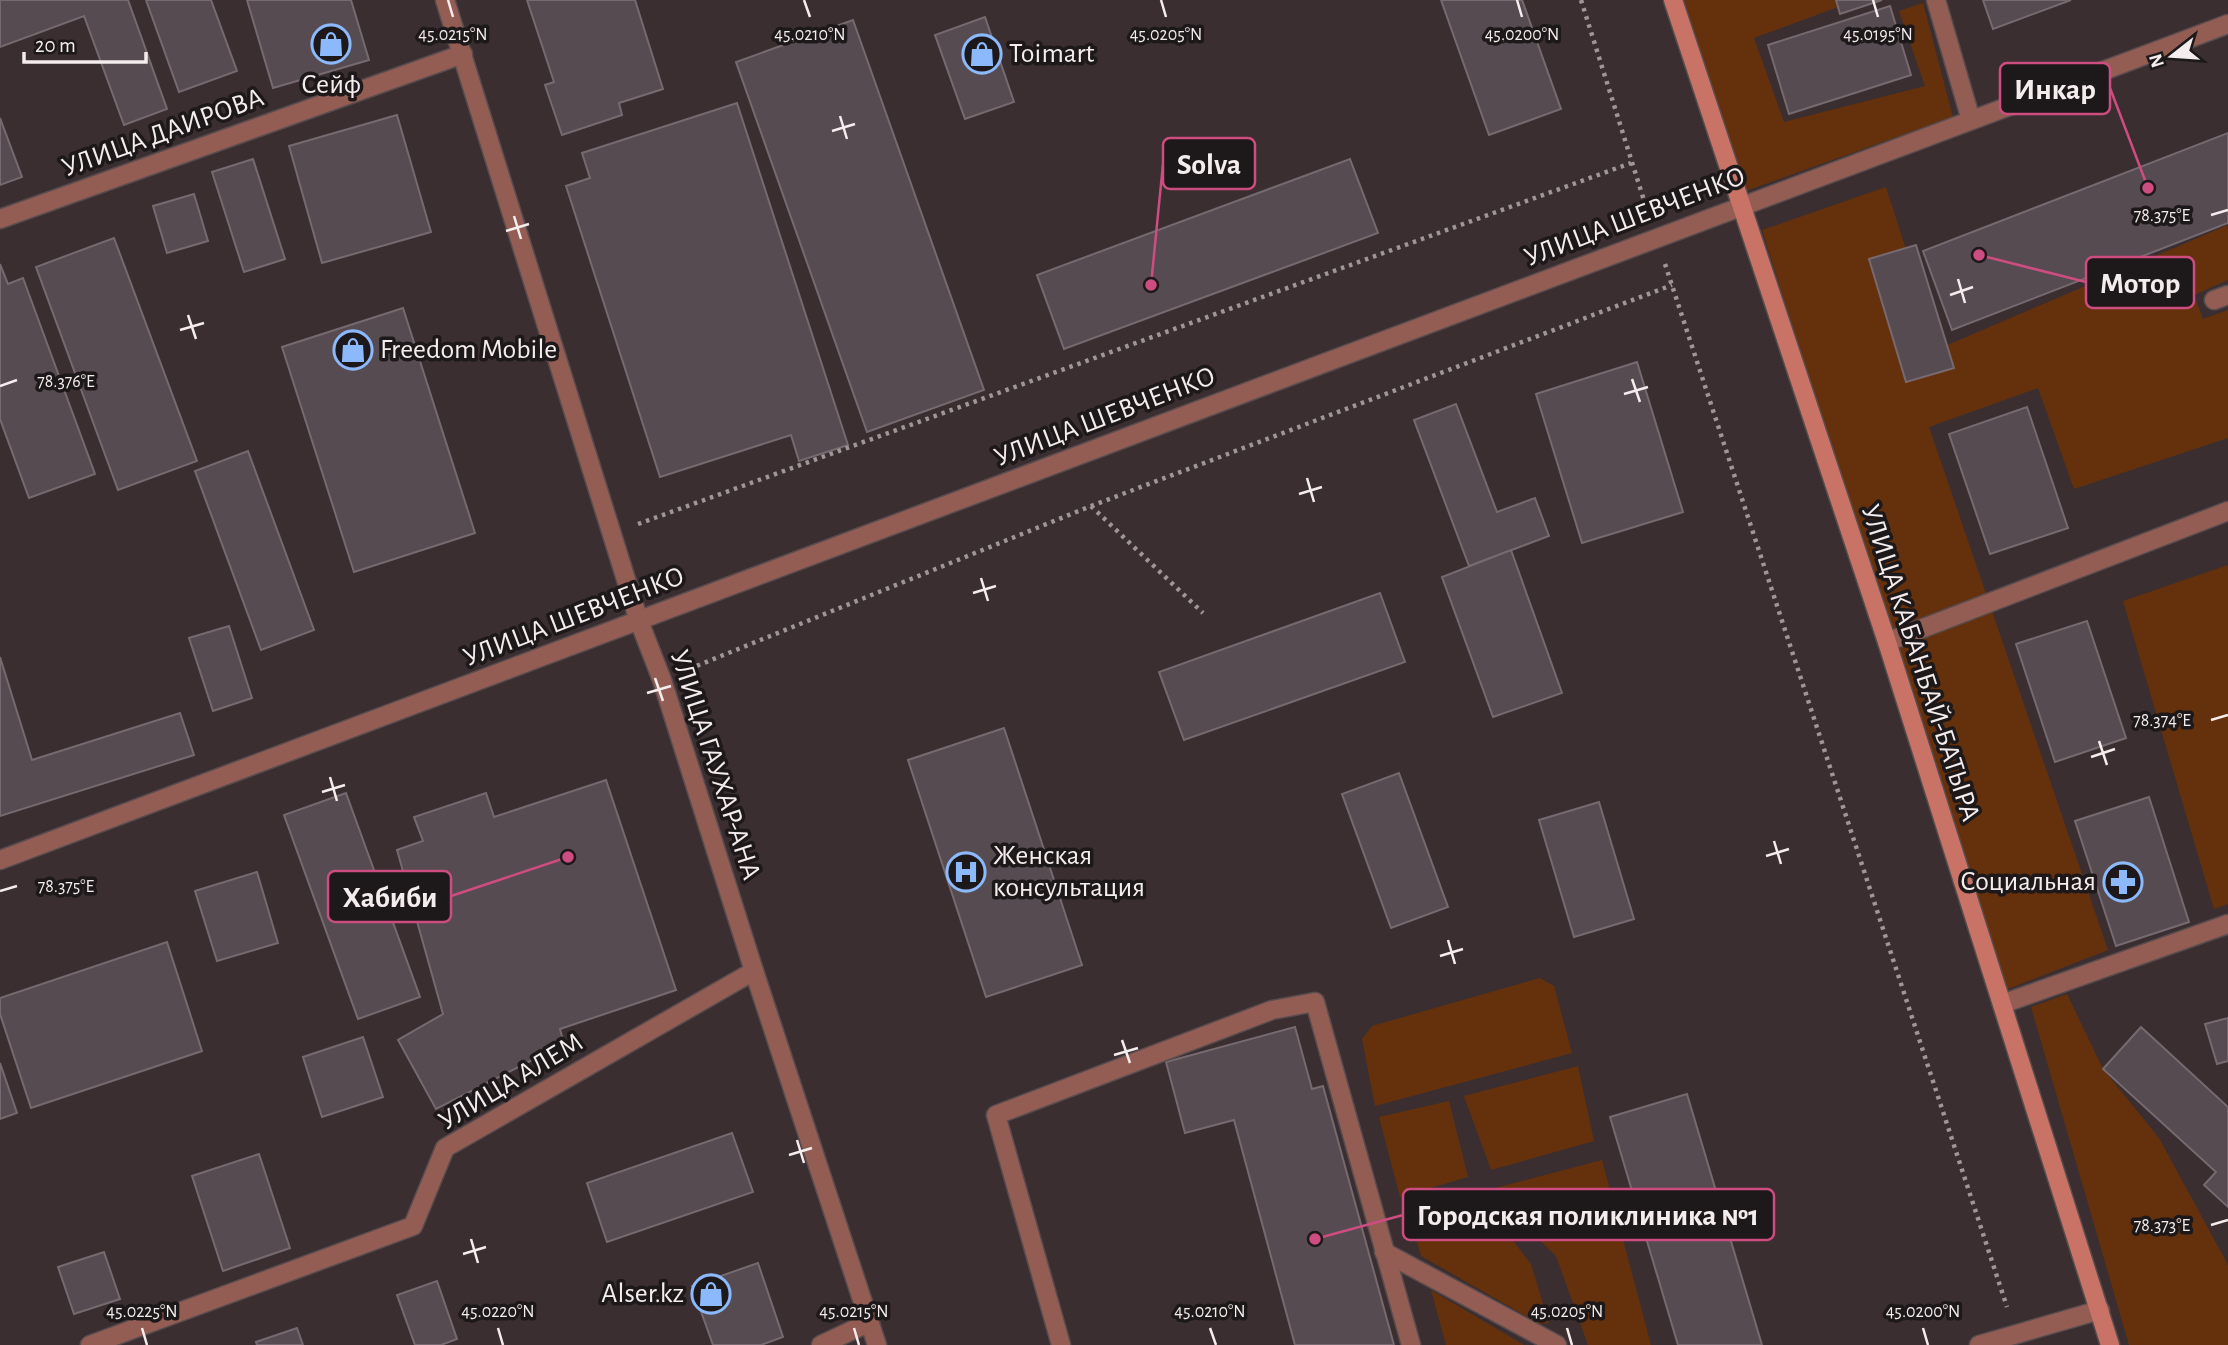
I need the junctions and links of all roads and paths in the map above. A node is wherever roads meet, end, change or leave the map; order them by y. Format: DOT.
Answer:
graph roads {
  1 [pos="446,0"];
  2 [pos="1581,0"];
  3 [pos="1673,0"];
  4 [pos="1936,0"];
  5 [pos="2228,24"];
  6 [pos="463,54"];
  7 [pos="1971,120"];
  8 [pos="1631,163"];
  9 [pos="1741,206"];
  10 [pos="0,219"];
  11 [pos="1656,237"];
  12 [pos="1672,285"];
  13 [pos="1091,506"];
  14 [pos="2228,511"];
  15 [pos="611,534"];
  16 [pos="1203,613"];
  17 [pos="639,621"];
  18 [pos="1887,642"];
  19 [pos="662,680"];
  20 [pos="0,860"];
  21 [pos="2228,924"];
  22 [pos="754,971"];
  23 [pos="2002,1003"];
  24 [pos="1384,1252"];
  25 [pos="2100,1310"];
  26 [pos="870,1322"];
  27 [pos="2016,1334"];
  28 [pos="90,1345"];
  29 [pos="821,1345"];
  30 [pos="877,1345"];
  31 [pos="1061,1345"];
  32 [pos="1411,1345"];
  33 [pos="1557,1345"];
  34 [pos="1979,1345"];
  35 [pos="2110,1345"];
  1 -- 6 [label="street, УЛИЦА ГАУХАР-АНА"];
  2 -- 8 [label="path"];
  3 -- 9 [label="main road, УЛИЦА КАБАНБАЙ-БАТЫРА"];
  4 -- 7 [label="street"];
  5 -- 7 [label="street, УЛИЦА ШЕВЧЕНКО"];
  6 -- 10 [label="street, УЛИЦА ДАИРОВА"];
  6 -- 15 [label="street, УЛИЦА ГАУХАР-АНА"];
  7 -- 9 [label="street, УЛИЦА ШЕВЧЕНКО"];
  8 -- 11 [label="path"];
  8 -- 15 [label="path"];
  9 -- 11 [label="street, УЛИЦА ШЕВЧЕНКО"];
  9 -- 18 [label="main road, УЛИЦА КАБАНБАЙ-БАТЫРА"];
  11 -- 12 [label="path"];
  11 -- 17 [label="street, УЛИЦА ШЕВЧЕНКО"];
  12 -- 13 [label="path"];
  12 -- 27 [label="path"];
  13 -- 16 [label="path"];
  13 -- 19 [label="path"];
  14 -- 18 [label="street"];
  15 -- 17 [label="street, УЛИЦА ГАУХАР-АНА"];
  17 -- 19 [label="street, УЛИЦА ГАУХАР-АНА"];
  17 -- 20 [label="street, УЛИЦА ШЕВЧЕНКО"];
  18 -- 23 [label="main road, УЛИЦА КАБАНБАЙ-БАТЫРА"];
  19 -- 22 [label="street, УЛИЦА ГАУХАР-АНА"];
  21 -- 23 [label="street"];
  22 -- 26 [label="street, УЛИЦА ГАУХАР-АНА"];
  22 -- 28 [label="street, УЛИЦА АЛЕМ"];
  23 -- 25 [label="main road, УЛИЦА КАБАНБАЙ-БАТЫРА"];
  24 -- 31 [label="street"];
  24 -- 32 [label="street"];
  24 -- 33 [label="street"];
  25 -- 27 [label="street"];
  25 -- 35 [label="main road, УЛИЦА КАБАНБАЙ-БАТЫРА"];
  26 -- 29 [label="street"];
  26 -- 30 [label="street, УЛИЦА ГАУХАР-АНА"];
  27 -- 34 [label="street"];
}
